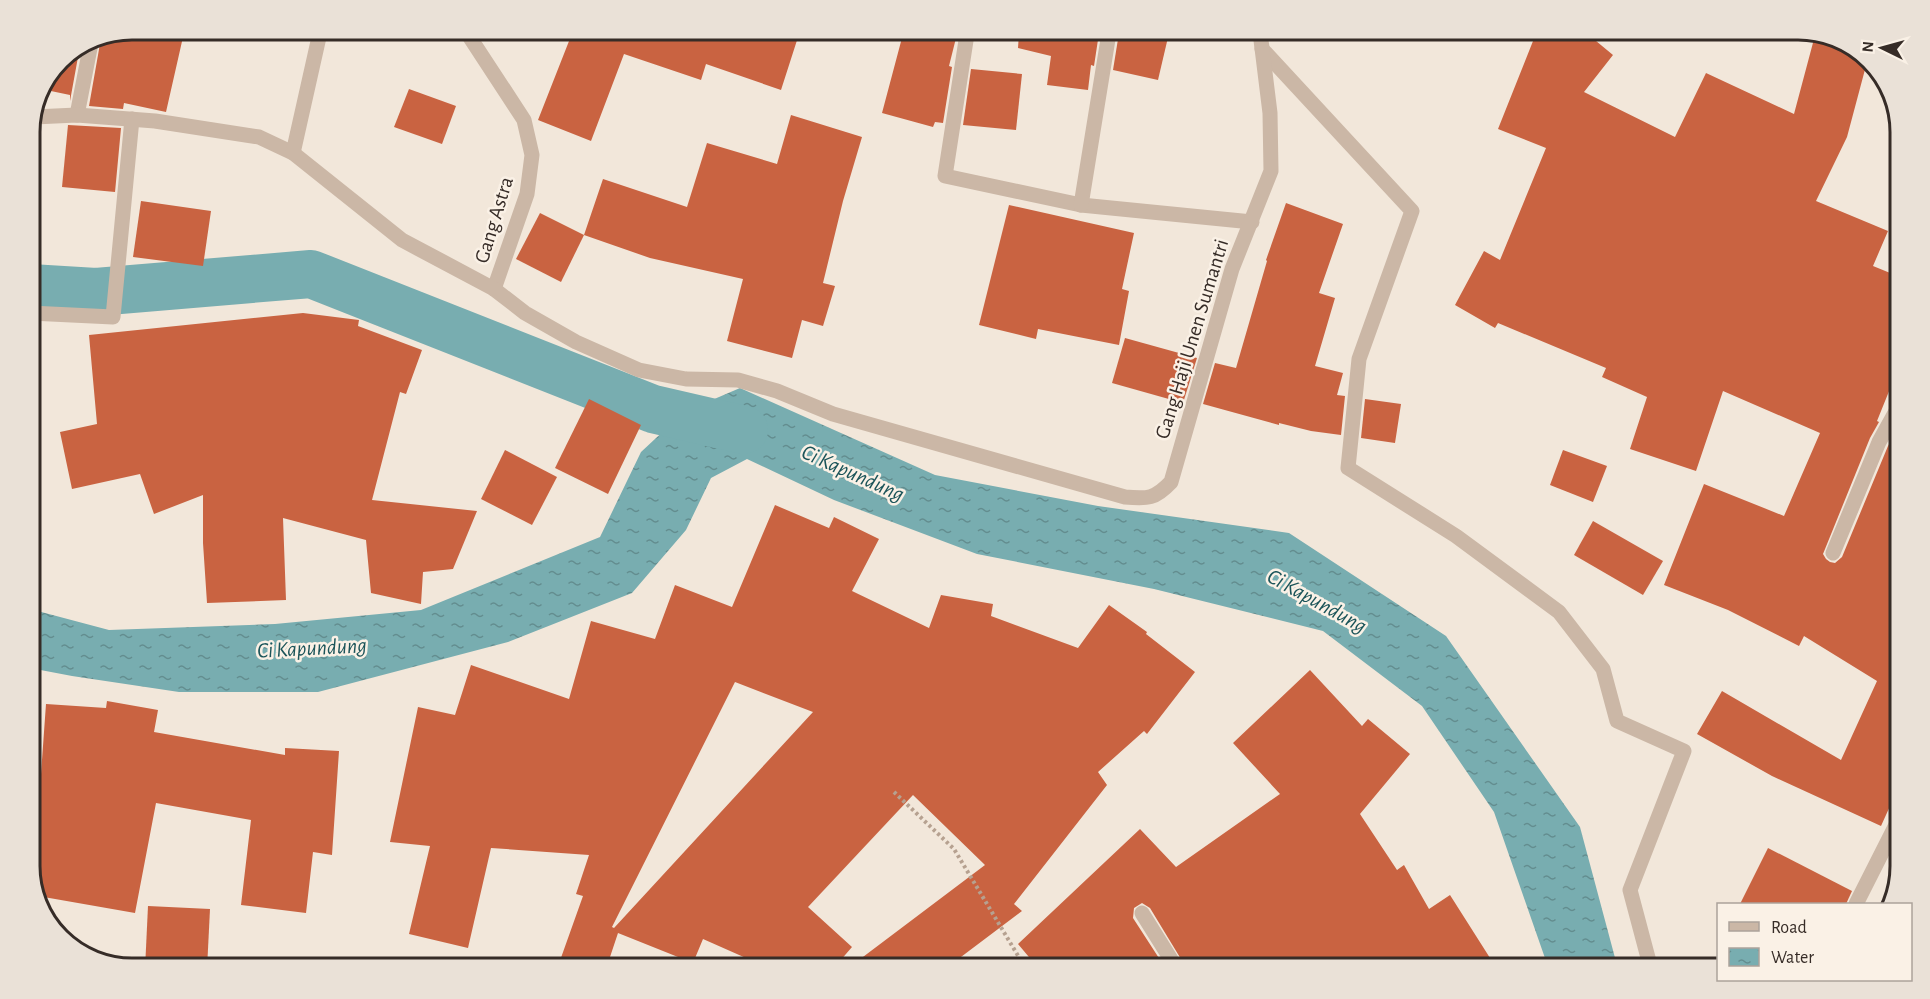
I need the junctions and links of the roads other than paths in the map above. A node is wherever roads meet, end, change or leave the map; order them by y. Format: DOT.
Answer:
graph roads {
  1 [pos="318,40"];
  2 [pos="472,40"];
  3 [pos="966,40"];
  4 [pos="1107,40"];
  5 [pos="1261,40"];
  6 [pos="1262,50"];
  7 [pos="89,51"];
  8 [pos="77,114"];
  9 [pos="43,116"];
  10 [pos="132,119"];
  11 [pos="293,153"];
  12 [pos="1081,205"];
  13 [pos="1252,222"];
  14 [pos="494,289"];
  15 [pos="41,314"];
  16 [pos="1889,423"];
  17 [pos="1833,553"];
  18 [pos="1890,837"];
  19 [pos="1857,903"];
  20 [pos="1142,913"];
  21 [pos="1170,958"];
  22 [pos="1649,958"];
  1 -- 11 [label="street"];
  2 -- 14 [label="street, Gang Astra"];
  3 -- 12 [label="street"];
  4 -- 12 [label="street"];
  5 -- 6 [label="street, Gang Haji Unen Sumantri"];
  6 -- 13 [label="street, Gang Haji Unen Sumantri"];
  6 -- 22 [label="street"];
  7 -- 8 [label="street"];
  8 -- 9 [label="street"];
  8 -- 10 [label="street"];
  10 -- 11 [label="street"];
  10 -- 15 [label="street"];
  11 -- 14 [label="street"];
  12 -- 13 [label="street"];
  13 -- 14 [label="street, Gang Haji Unen Sumantri"];
  16 -- 17 [label="street"];
  18 -- 19 [label="street"];
  20 -- 21 [label="street"];
}
